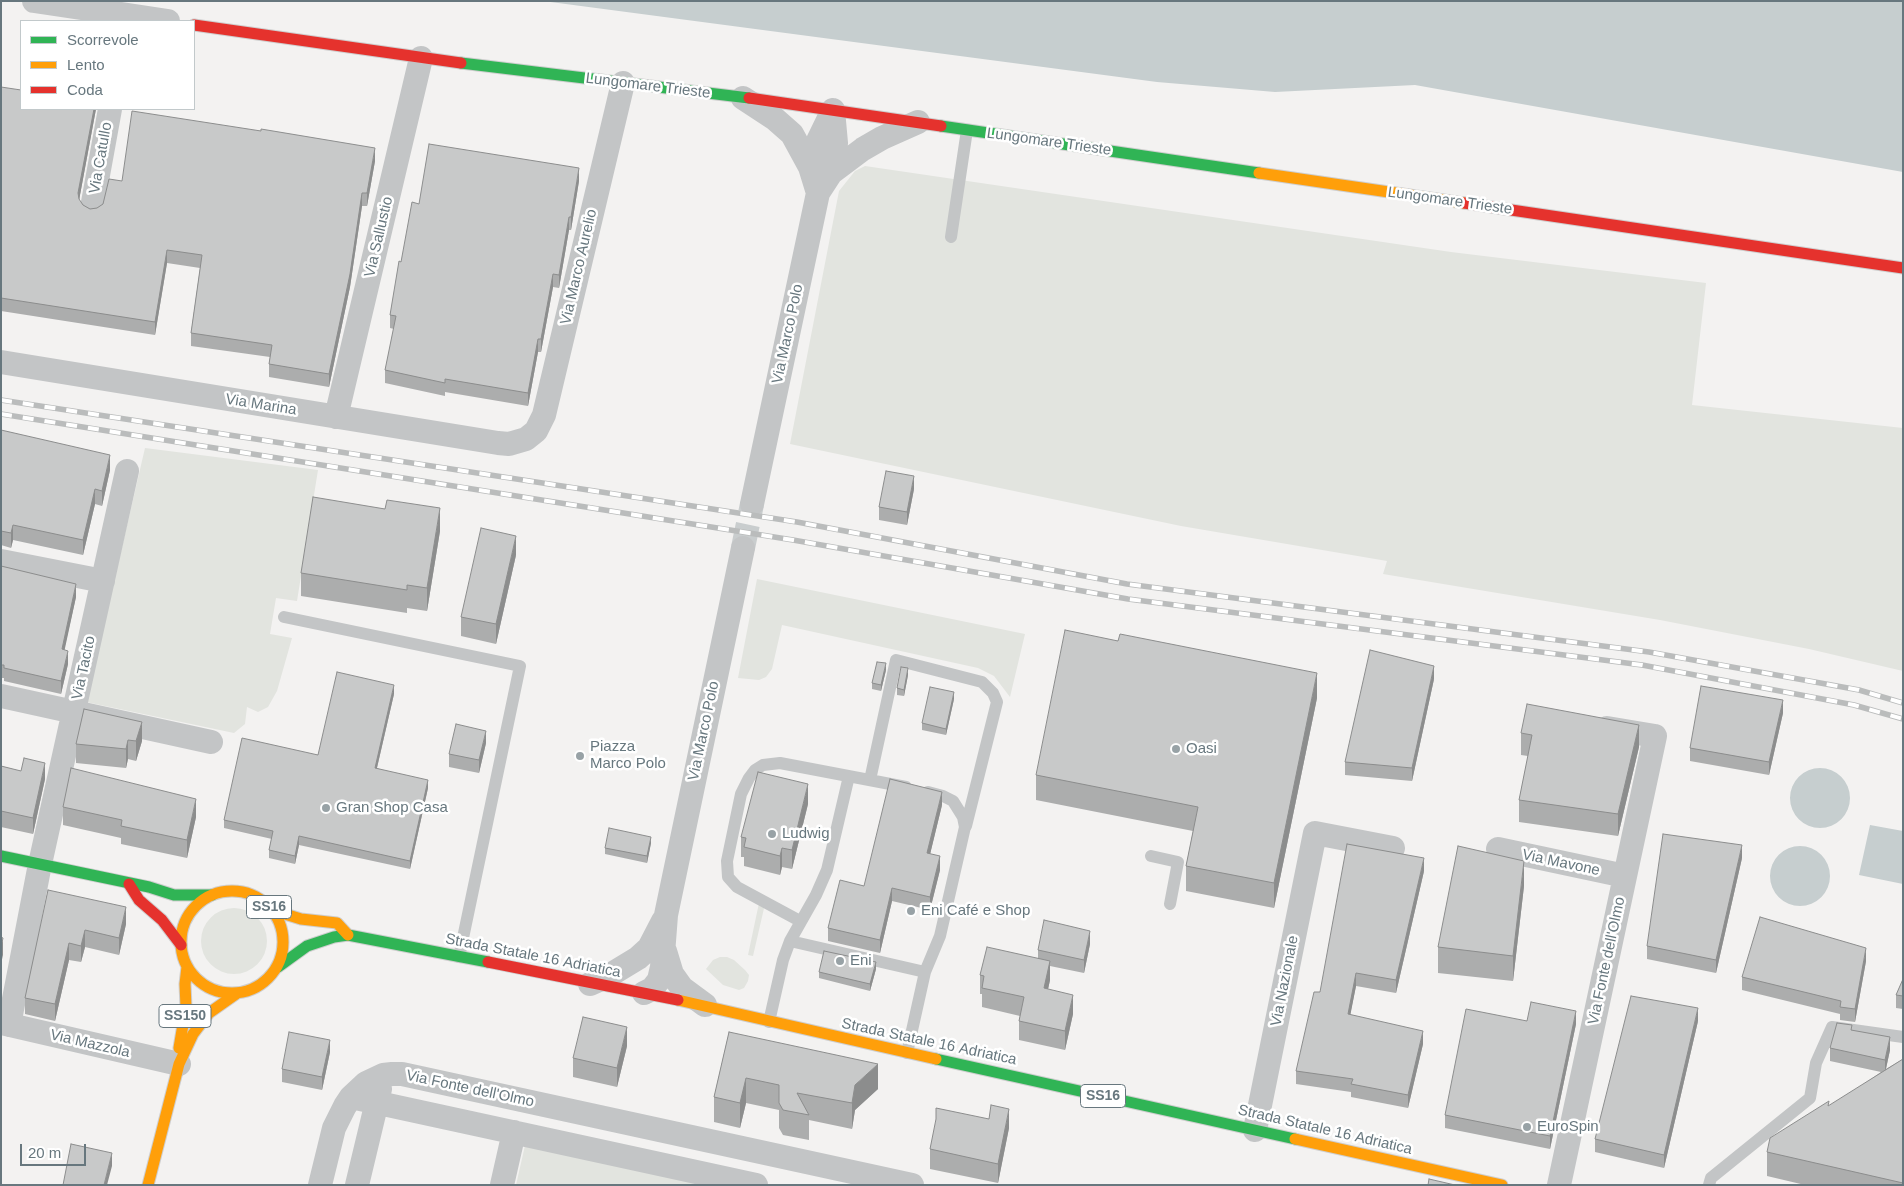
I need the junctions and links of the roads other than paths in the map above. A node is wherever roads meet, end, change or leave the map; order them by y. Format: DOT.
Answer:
graph roads {
  1 [pos="34,1"];
  2 [pos="126,18"];
  3 [pos="154,20"];
  4 [pos="195,25"];
  5 [pos="421,58"];
  6 [pos="623,83"];
  7 [pos="742,97"];
  8 [pos="110,110"];
  9 [pos="833,110"];
  10 [pos="918,122"];
  11 [pos="967,130"];
  12 [pos="821,170"];
  13 [pos="92,208"];
  14 [pos="951,237"];
  15 [pos="1903,268"];
  16 [pos="1,362"];
  17 [pos="336,417"];
  18 [pos="521,441"];
  19 [pos="126,471"];
  20 [pos="752,504"];
  21 [pos="743,548"];
  22 [pos="1,561"];
  23 [pos="103,581"];
  24 [pos="284,617"];
  25 [pos="1,696"];
  26 [pos="74,712"];
  27 [pos="1586,724"];
  28 [pos="210,742"];
  29 [pos="849,776"];
  30 [pos="870,780"];
  31 [pos="964,836"];
  32 [pos="1393,848"];
  33 [pos="1498,850"];
  34 [pos="1,856"];
  35 [pos="1151,856"];
  36 [pos="40,864"];
  37 [pos="1625,876"];
  38 [pos="129,884"];
  39 [pos="212,895"];
  40 [pos="1170,904"];
  41 [pos="272,910"];
  42 [pos="666,915"];
  43 [pos="800,922"];
  44 [pos="348,935"];
  45 [pos="790,942"];
  46 [pos="181,945"];
  47 [pos="665,950"];
  48 [pos="459,957"];
  49 [pos="187,967"];
  50 [pos="278,967"];
  51 [pos="925,972"];
  52 [pos="590,984"];
  53 [pos="644,993"];
  54 [pos="236,994"];
  55 [pos="705,1006"];
  56 [pos="769,1022"];
  57 [pos="5,1024"];
  58 [pos="1903,1037"];
  59 [pos="906,1053"];
  60 [pos="179,1064"];
  61 [pos="383,1075"];
  62 [pos="351,1097"];
  63 [pos="377,1103"];
  64 [pos="1255,1130"];
  65 [pos="514,1132"];
  66 [pos="148,1185"];
  67 [pos="320,1185"];
  68 [pos="358,1185"];
  69 [pos="502,1185"];
  70 [pos="756,1185"];
  71 [pos="912,1185"];
  72 [pos="1502,1185"];
  73 [pos="1559,1185"];
  74 [pos="1709,1185"];
  1 -- 2 [label="street"];
  2 -- 3 [label="street"];
  4 -- 5 [label="main road, Lungomare Trieste"];
  5 -- 6 [label="main road, Lungomare Trieste"];
  5 -- 17 [label="street, Via Sallustio"];
  6 -- 7 [label="main road, Lungomare Trieste"];
  6 -- 18 [label="street, Via Marco Aurelio"];
  7 -- 9 [label="main road, Lungomare Trieste"];
  7 -- 12 [label="street"];
  8 -- 13 [label="street, Via Catullo"];
  9 -- 10 [label="main road, Lungomare Trieste"];
  9 -- 12 [label="street, Via Marco Polo"];
  10 -- 11 [label="main road, Lungomare Trieste"];
  10 -- 12 [label="street, Via Marco Polo"];
  11 -- 14 [label="lane"];
  11 -- 15 [label="main road, Lungomare Trieste"];
  12 -- 20 [label="street, Via Marco Polo"];
  16 -- 17 [label="street, Via Marina"];
  17 -- 18 [label="street, Via Marina"];
  19 -- 23 [label="street, Via Tacito"];
  21 -- 42 [label="street, Via Marco Polo"];
  22 -- 23 [label="street"];
  23 -- 26 [label="street, Via Tacito"];
  24 -- 48 [label="lane"];
  25 -- 26 [label="street"];
  26 -- 28 [label="street"];
  26 -- 36 [label="street, Via Tacito"];
  27 -- 37 [label="street, Via Fonte dell'Olmo"];
  29 -- 30 [label="lane"];
  29 -- 43 [label="lane"];
  29 -- 43 [label="lane"];
  30 -- 31 [label="lane"];
  30 -- 31 [label="lane"];
  31 -- 51 [label="lane"];
  32 -- 64 [label="street, Via Nazionale"];
  33 -- 37 [label="street, Via Mavone"];
  34 -- 36 [label="main road, SS16"];
  35 -- 40 [label="lane"];
  36 -- 38 [label="main road, SS16"];
  36 -- 57 [label="street, Via Tacito"];
  37 -- 73 [label="street, Via Fonte dell'Olmo"];
  38 -- 39 [label="main road, SS16"];
  38 -- 46 [label="main road"];
  39 -- 41 [label="main road, SS16"];
  39 -- 46 [label="main road"];
  41 -- 44 [label="main road, Strada Statale 16 Adriatica / SS16"];
  41 -- 50 [label="main road, SS16"];
  42 -- 47 [label="street, Via Marco Polo"];
  42 -- 52 [label="street, Via Marco Polo"];
  43 -- 45 [label="lane"];
  44 -- 48 [label="main road, Strada Statale 16 Adriatica / SS16"];
  44 -- 50 [label="main road, Strada Statale 16 Adriatica / SS16"];
  45 -- 51 [label="lane"];
  45 -- 56 [label="lane"];
  46 -- 49 [label="main road"];
  47 -- 53 [label="street, Via Marco Polo"];
  47 -- 55 [label="street, Via Marco Polo"];
  48 -- 52 [label="main road, Strada Statale 16 Adriatica / SS16"];
  49 -- 54 [label="main road"];
  49 -- 60 [label="main road, SS150"];
  50 -- 54 [label="main road, SS16"];
  51 -- 59 [label="lane"];
  52 -- 53 [label="main road, Strada Statale 16 Adriatica / SS16"];
  53 -- 55 [label="main road, Strada Statale 16 Adriatica / SS16"];
  54 -- 60 [label="main road, SS150"];
  55 -- 56 [label="main road, Strada Statale 16 Adriatica / SS16"];
  56 -- 59 [label="main road, Strada Statale 16 Adriatica / SS16"];
  57 -- 60 [label="street, Via Mazzola"];
  58 -- 74 [label="lane"];
  59 -- 64 [label="main road, Strada Statale 16 Adriatica / SS16"];
  60 -- 66 [label="main road, SS150"];
  61 -- 62 [label="street, Via Fonte dell'Olmo"];
  61 -- 63 [label="street"];
  61 -- 71 [label="street, Via Fonte dell'Olmo"];
  62 -- 63 [label="street"];
  62 -- 67 [label="street, Via Fonte dell'Olmo"];
  63 -- 65 [label="street"];
  63 -- 68 [label="street"];
  64 -- 72 [label="main road, Strada Statale 16 Adriatica / SS16"];
  65 -- 69 [label="street"];
  65 -- 70 [label="street"];
}
